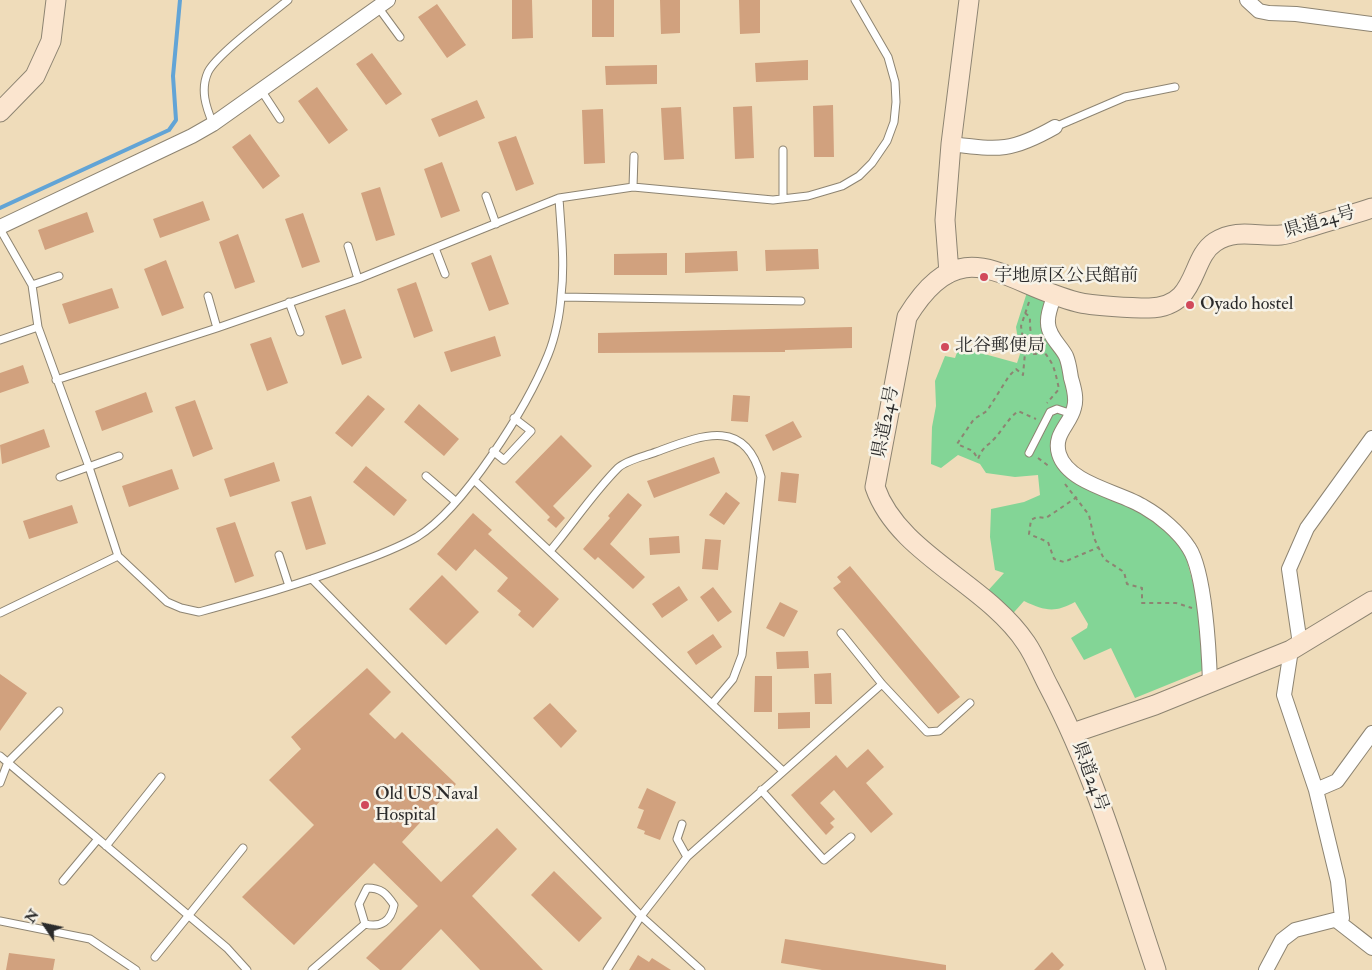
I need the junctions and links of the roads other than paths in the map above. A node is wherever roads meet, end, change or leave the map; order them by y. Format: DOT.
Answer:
graph roads {
  1 [pos="56,0"];
  2 [pos="288,0"];
  3 [pos="855,0"];
  4 [pos="969,0"];
  5 [pos="1247,0"];
  6 [pos="383,4"];
  7 [pos="1372,24"];
  8 [pos="400,37"];
  9 [pos="1175,87"];
  10 [pos="261,90"];
  11 [pos="0,112"];
  12 [pos="280,119"];
  13 [pos="213,124"];
  14 [pos="1055,128"];
  15 [pos="951,144"];
  16 [pos="783,150"];
  17 [pos="634,156"];
  18 [pos="633,187"];
  19 [pos="486,196"];
  20 [pos="559,198"];
  21 [pos="783,199"];
  22 [pos="1372,208"];
  23 [pos="496,224"];
  24 [pos="0,228"];
  25 [pos="348,246"];
  26 [pos="436,248"];
  27 [pos="949,273"];
  28 [pos="445,274"];
  29 [pos="59,276"];
  30 [pos="358,279"];
  31 [pos="32,285"];
  32 [pos="1055,294"];
  33 [pos="208,296"];
  34 [pos="561,297"];
  35 [pos="801,301"];
  36 [pos="290,302"];
  37 [pos="38,327"];
  38 [pos="216,328"];
  39 [pos="300,332"];
  40 [pos="0,340"];
  41 [pos="56,380"];
  42 [pos="1072,414"];
  43 [pos="514,418"];
  44 [pos="1372,438"];
  45 [pos="493,451"];
  46 [pos="1029,453"];
  47 [pos="119,456"];
  48 [pos="89,467"];
  49 [pos="60,476"];
  50 [pos="426,476"];
  51 [pos="474,480"];
  52 [pos="455,501"];
  53 [pos="550,551"];
  54 [pos="279,555"];
  55 [pos="118,556"];
  56 [pos="312,580"];
  57 [pos="289,586"];
  58 [pos="1372,601"];
  59 [pos="0,613"];
  60 [pos="841,634"];
  61 [pos="1295,647"];
  62 [pos="1210,682"];
  63 [pos="882,684"];
  64 [pos="970,703"];
  65 [pos="712,704"];
  66 [pos="59,711"];
  67 [pos="1073,733"];
  68 [pos="1372,733"];
  69 [pos="0,756"];
  70 [pos="8,762"];
  71 [pos="783,771"];
  72 [pos="161,777"];
  73 [pos="0,783"];
  74 [pos="761,790"];
  75 [pos="1316,790"];
  76 [pos="682,824"];
  77 [pos="851,837"];
  78 [pos="98,839"];
  79 [pos="106,846"];
  80 [pos="243,848"];
  81 [pos="687,857"];
  82 [pos="63,881"];
  83 [pos="641,916"];
  84 [pos="189,917"];
  85 [pos="1336,920"];
  86 [pos="0,921"];
  87 [pos="365,924"];
  88 [pos="1372,948"];
  89 [pos="155,957"];
  90 [pos="136,970"];
  91 [pos="247,970"];
  92 [pos="312,970"];
  93 [pos="607,970"];
  94 [pos="701,970"];
  95 [pos="1156,970"];
  96 [pos="1266,970"];
  1 -- 11 [label="main road"];
  2 -- 13 [label="lane"];
  3 -- 21 [label="lane"];
  4 -- 15 [label="main road"];
  5 -- 7 [label="street"];
  6 -- 8 [label="lane"];
  6 -- 10 [label="street"];
  9 -- 14 [label="lane"];
  10 -- 12 [label="lane"];
  10 -- 13 [label="street"];
  13 -- 24 [label="street"];
  14 -- 15 [label="street"];
  15 -- 27 [label="main road"];
  16 -- 21 [label="lane"];
  17 -- 18 [label="lane"];
  18 -- 20 [label="lane"];
  18 -- 21 [label="lane"];
  19 -- 23 [label="lane"];
  20 -- 23 [label="lane"];
  20 -- 34 [label="lane"];
  22 -- 32 [label="main road, 県道24号"];
  23 -- 26 [label="lane"];
  24 -- 31 [label="lane"];
  25 -- 30 [label="lane"];
  26 -- 28 [label="lane"];
  26 -- 30 [label="lane"];
  27 -- 32 [label="main road, 県道24号"];
  27 -- 67 [label="main road, 県道24号"];
  29 -- 31 [label="lane"];
  30 -- 36 [label="lane"];
  31 -- 37 [label="lane"];
  32 -- 42 [label="street"];
  33 -- 38 [label="lane"];
  34 -- 35 [label="lane"];
  34 -- 43 [label="lane"];
  36 -- 38 [label="lane"];
  36 -- 39 [label="lane"];
  37 -- 40 [label="lane"];
  37 -- 41 [label="lane"];
  38 -- 41 [label="lane"];
  41 -- 48 [label="lane"];
  42 -- 46 [label="lane"];
  42 -- 62 [label="street"];
  43 -- 45 [label="lane"];
  43 -- 45 [label="lane"];
  44 -- 61 [label="street"];
  45 -- 51 [label="lane"];
  47 -- 48 [label="lane"];
  48 -- 49 [label="lane"];
  48 -- 55 [label="lane"];
  50 -- 52 [label="lane"];
  51 -- 52 [label="lane"];
  51 -- 53 [label="lane"];
  52 -- 56 [label="lane"];
  53 -- 65 [label="lane"];
  53 -- 65 [label="lane"];
  54 -- 57 [label="lane"];
  55 -- 57 [label="lane"];
  55 -- 59 [label="lane"];
  56 -- 57 [label="lane"];
  56 -- 83 [label="lane"];
  58 -- 61 [label="main road"];
  60 -- 63 [label="lane"];
  61 -- 62 [label="main road"];
  61 -- 75 [label="street"];
  62 -- 67 [label="main road"];
  63 -- 64 [label="lane"];
  63 -- 71 [label="lane"];
  65 -- 71 [label="lane"];
  66 -- 70 [label="lane"];
  67 -- 95 [label="main road, 県道24号"];
  68 -- 75 [label="street"];
  69 -- 70 [label="lane"];
  70 -- 73 [label="lane"];
  70 -- 78 [label="lane"];
  71 -- 74 [label="lane"];
  72 -- 79 [label="lane"];
  74 -- 77 [label="lane"];
  74 -- 81 [label="lane"];
  75 -- 85 [label="street"];
  76 -- 81 [label="lane"];
  78 -- 79 [label="lane"];
  78 -- 82 [label="lane"];
  79 -- 84 [label="lane"];
  80 -- 84 [label="lane"];
  81 -- 83 [label="lane"];
  83 -- 93 [label="lane"];
  83 -- 94 [label="lane"];
  84 -- 89 [label="lane"];
  84 -- 91 [label="lane"];
  85 -- 88 [label="street"];
  85 -- 96 [label="street"];
  86 -- 90 [label="lane"];
  87 -- 87 [label="lane"];
  87 -- 92 [label="lane"];
}
